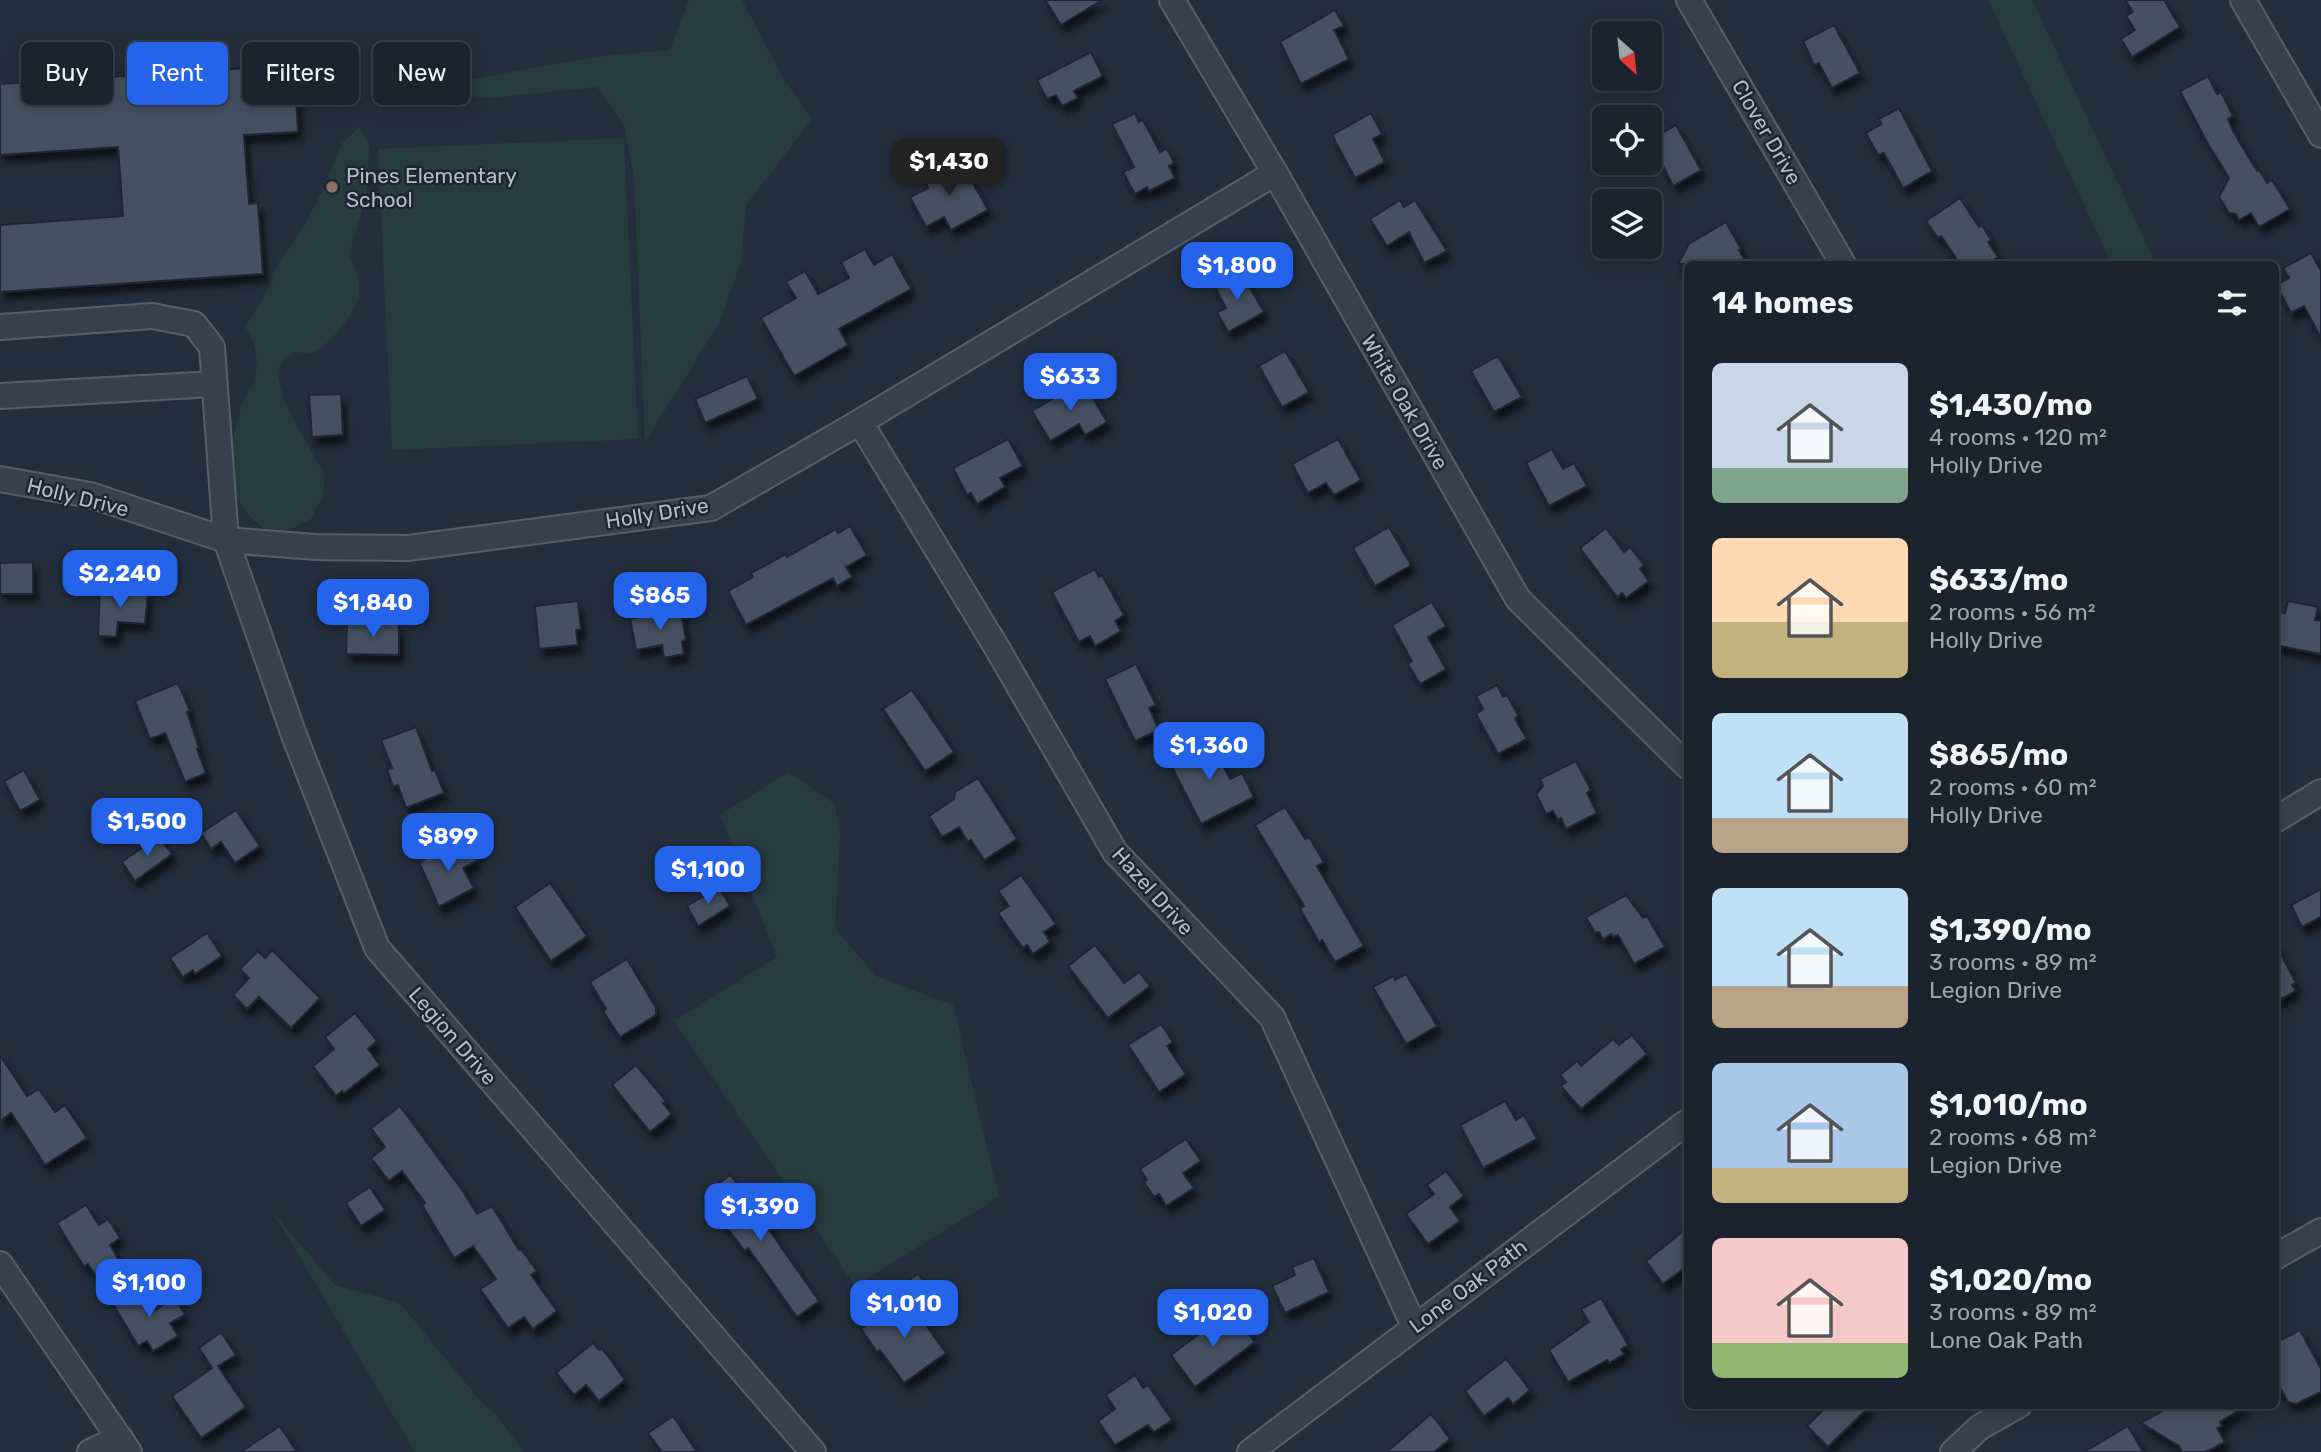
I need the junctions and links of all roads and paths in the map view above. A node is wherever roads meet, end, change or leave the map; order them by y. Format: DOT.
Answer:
graph roads {
  1 [pos="1172,0"];
  2 [pos="1689,0"];
  3 [pos="2243,0"];
  4 [pos="2321,135"];
  5 [pos="1275,173"];
  6 [pos="1841,261"];
  7 [pos="0,327"];
  8 [pos="214,384"];
  9 [pos="0,396"];
  10 [pos="860,422"];
  11 [pos="0,480"];
  12 [pos="226,540"];
  13 [pos="1684,763"];
  14 [pos="2321,792"];
  15 [pos="2279,818"];
  16 [pos="1684,1124"];
  17 [pos="2321,1231"];
  18 [pos="2279,1255"];
  19 [pos="0,1264"];
  20 [pos="1414,1326"];
  21 [pos="2012,1409"];
  22 [pos="125,1445"];
  23 [pos="90,1452"];
  24 [pos="813,1452"];
  25 [pos="1250,1452"];
  26 [pos="1953,1452"];
  1 -- 5 [label="street, White Oak Drive"];
  2 -- 6 [label="street, Clover Drive"];
  3 -- 4 [label="street"];
  5 -- 10 [label="street, Holly Drive"];
  5 -- 13 [label="street, White Oak Drive"];
  7 -- 8 [label="street, Legion Drive"];
  8 -- 9 [label="street"];
  8 -- 12 [label="street, Legion Drive"];
  10 -- 12 [label="street, Holly Drive"];
  10 -- 20 [label="street, Hazel Drive"];
  11 -- 12 [label="street, Holly Drive"];
  12 -- 24 [label="street, Legion Drive"];
  14 -- 15 [label="street"];
  16 -- 20 [label="street, Lone Oak Path"];
  17 -- 18 [label="street"];
  19 -- 22 [label="street"];
  20 -- 25 [label="street, Lone Oak Path"];
  21 -- 26 [label="street"];
  22 -- 23 [label="street"];
}
